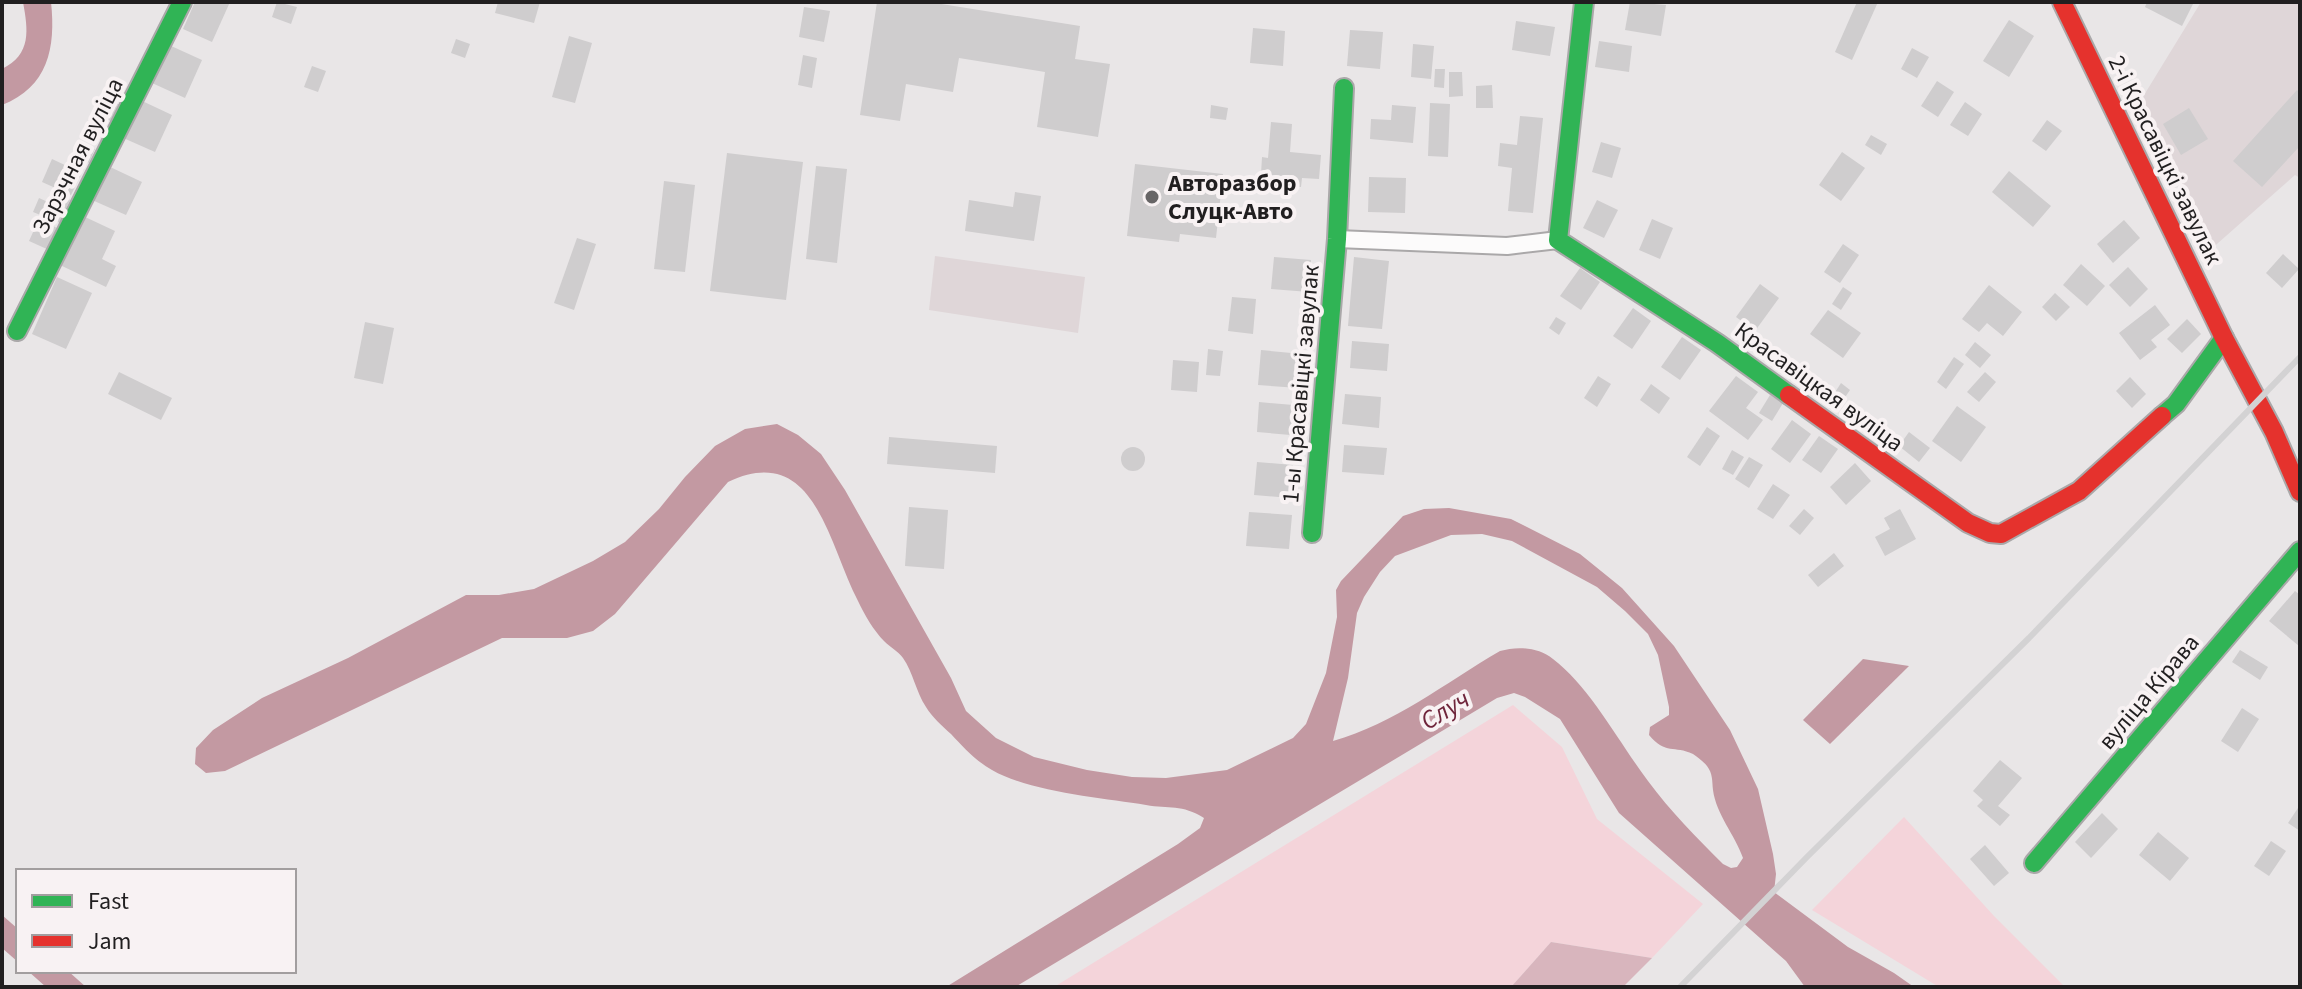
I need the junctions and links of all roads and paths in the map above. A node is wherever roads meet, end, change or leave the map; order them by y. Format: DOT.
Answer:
graph roads {
  1 [pos="182,2"];
  2 [pos="1584,2"];
  3 [pos="2062,2"];
  4 [pos="1344,88"];
  5 [pos="1337,239"];
  6 [pos="1558,240"];
  7 [pos="17,331"];
  8 [pos="2224,338"];
  9 [pos="2300,492"];
  10 [pos="1312,533"];
  11 [pos="2300,551"];
  12 [pos="2034,863"];
  1 -- 7 [label="street, Зарэчная вуліца"];
  2 -- 6 [label="street"];
  3 -- 8 [label="street, 2-і Красавіцкі завулак"];
  4 -- 5 [label="street, 1-ы Красавіцкі завулак"];
  5 -- 6 [label="street, 1-ы Красавіцкі завулак"];
  5 -- 10 [label="street, 1-ы Красавіцкі завулак"];
  6 -- 8 [label="street, Красавіцкая вуліца"];
  8 -- 9 [label="street, 2-і Красавіцкі завулак"];
  11 -- 12 [label="street, вуліца Кірава"];
}
